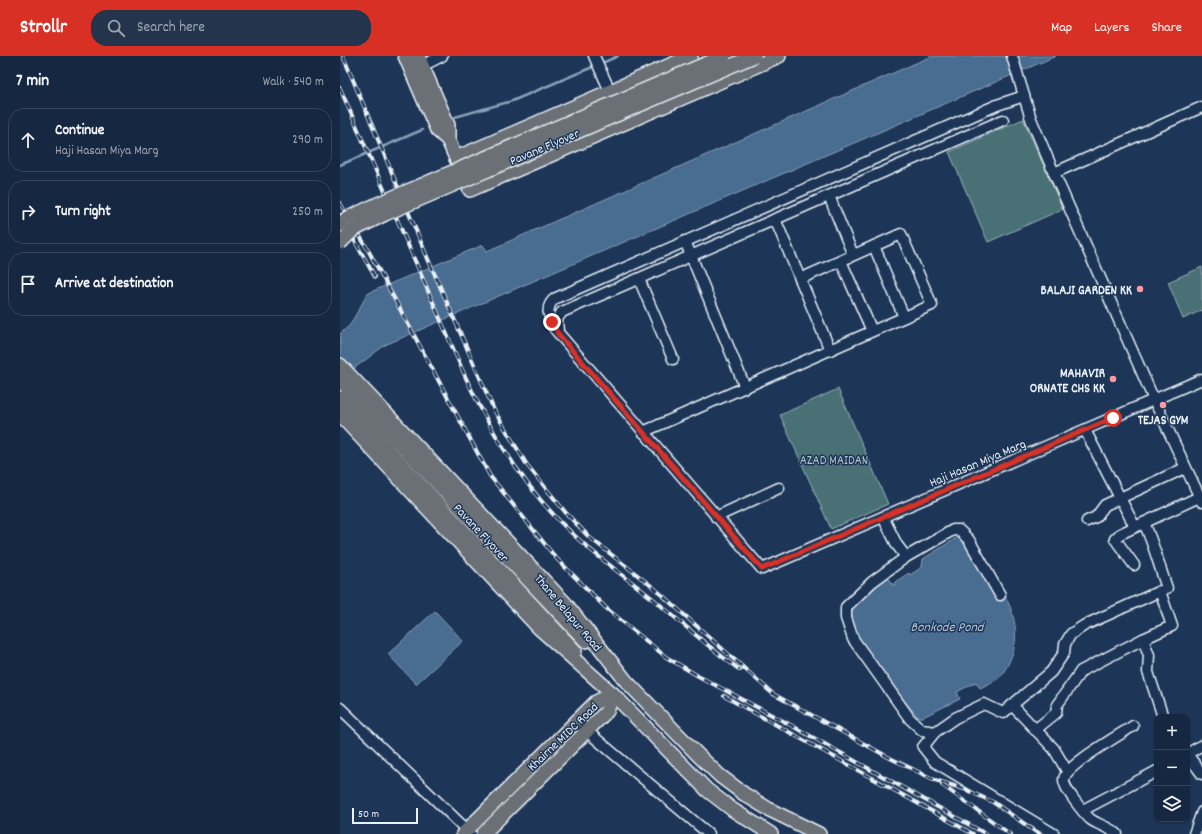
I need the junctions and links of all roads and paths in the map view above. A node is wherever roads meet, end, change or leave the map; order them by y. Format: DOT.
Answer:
graph roads {
  1 [pos="405,56"];
  2 [pos="442,56"];
  3 [pos="594,56"];
  4 [pos="692,56"];
  5 [pos="724,56"];
  6 [pos="754,56"];
  7 [pos="779,56"];
  8 [pos="1012,56"];
  9 [pos="420,61"];
  10 [pos="610,92"];
  11 [pos="1023,93"];
  12 [pos="1202,107"];
  13 [pos="1003,120"];
  14 [pos="448,140"];
  15 [pos="456,158"];
  16 [pos="1054,173"];
  17 [pos="829,196"];
  18 [pos="775,219"];
  19 [pos="342,222"];
  20 [pos="685,241"];
  21 [pos="340,243"];
  22 [pos="874,246"];
  23 [pos="854,255"];
  24 [pos="692,256"];
  25 [pos="841,261"];
  26 [pos="639,279"];
  27 [pos="800,279"];
  28 [pos="904,317"];
  29 [pos="872,331"];
  30 [pos="558,334"];
  31 [pos="830,350"];
  32 [pos="673,359"];
  33 [pos="340,364"];
  34 [pos="1202,379"];
  35 [pos="340,380"];
  36 [pos="745,387"];
  37 [pos="340,398"];
  38 [pos="1154,400"];
  39 [pos="340,415"];
  40 [pos="1085,430"];
  41 [pos="643,432"];
  42 [pos="1185,468"];
  43 [pos="779,488"];
  44 [pos="1119,500"];
  45 [pos="1200,500"];
  46 [pos="716,517"];
  47 [pos="883,517"];
  48 [pos="1087,520"];
  49 [pos="1144,523"];
  50 [pos="1135,527"];
  51 [pos="906,557"];
  52 [pos="1134,565"];
  53 [pos="1167,588"];
  54 [pos="1000,595"];
  55 [pos="552,616"];
  56 [pos="1143,639"];
  57 [pos="626,681"];
  58 [pos="613,694"];
  59 [pos="1012,705"];
  60 [pos="340,708"];
  61 [pos="1162,714"];
  62 [pos="576,722"];
  63 [pos="1133,726"];
  64 [pos="1035,730"];
  65 [pos="587,732"];
  66 [pos="935,732"];
  67 [pos="1202,745"];
  68 [pos="1190,753"];
  69 [pos="1190,757"];
  70 [pos="1067,771"];
  71 [pos="1154,773"];
  72 [pos="1202,774"];
  73 [pos="1084,810"];
  74 [pos="1202,812"];
  75 [pos="467,833"];
  76 [pos="483,834"];
  77 [pos="709,834"];
  78 [pos="771,834"];
  79 [pos="819,834"];
  80 [pos="1054,834"];
  81 [pos="1117,834"];
  82 [pos="1194,834"];
  1 -- 14 [label="main road"];
  2 -- 9 [label="street"];
  3 -- 10 [label="street"];
  4 -- 10 [label="main road"];
  5 -- 19 [label="main road, Pavane Flyover, bridge"];
  6 -- 21 [label="main road, Pavane Flyover, bridge"];
  7 -- 15 [label="main road"];
  8 -- 11 [label="street"];
  9 -- 14 [label="main road"];
  10 -- 15 [label="main road"];
  11 -- 16 [label="street"];
  11 -- 20 [label="street"];
  12 -- 16 [label="street"];
  13 -- 17 [label="street"];
  14 -- 15 [label="main road"];
  16 -- 38 [label="street"];
  17 -- 18 [label="street"];
  17 -- 23 [label="street"];
  18 -- 24 [label="street"];
  18 -- 27 [label="street"];
  20 -- 24 [label="street"];
  20 -- 30 [label="street"];
  22 -- 23 [label="street"];
  22 -- 28 [label="street"];
  22 -- 28 [label="street"];
  23 -- 25 [label="street"];
  24 -- 26 [label="street"];
  24 -- 36 [label="street"];
  25 -- 27 [label="street"];
  25 -- 29 [label="street"];
  26 -- 30 [label="street"];
  26 -- 32 [label="street"];
  27 -- 31 [label="street"];
  28 -- 29 [label="street"];
  29 -- 31 [label="street"];
  30 -- 41 [label="street"];
  31 -- 36 [label="street"];
  33 -- 57 [label="main road, Thane Belapur Road"];
  34 -- 38 [label="street, Haji Hasan Miya Marg"];
  35 -- 55 [label="main road, Pavane Flyover"];
  36 -- 41 [label="street"];
  37 -- 55 [label="main road, Pavane Flyover"];
  38 -- 40 [label="street, Haji Hasan Miya Marg"];
  38 -- 42 [label="street"];
  39 -- 58 [label="main road, Thane Belapur Road"];
  40 -- 44 [label="street"];
  40 -- 47 [label="street, Haji Hasan Miya Marg"];
  41 -- 46 [label="street"];
  42 -- 44 [label="street"];
  42 -- 45 [label="street"];
  43 -- 46 [label="street"];
  44 -- 48 [label="street"];
  44 -- 50 [label="street"];
  45 -- 49 [label="street"];
  46 -- 47 [label="street, Haji Hasan Miya Marg"];
  47 -- 51 [label="street"];
  49 -- 50 [label="street"];
  49 -- 53 [label="street"];
  50 -- 52 [label="street"];
  51 -- 54 [label="street"];
  51 -- 66 [label="street"];
  55 -- 57 [label="main road, Pavane Flyover"];
  55 -- 58 [label="main road, Pavane Flyover"];
  56 -- 59 [label="street"];
  56 -- 61 [label="street"];
  56 -- 64 [label="street"];
  57 -- 79 [label="main road, Thane Belapur Road"];
  58 -- 62 [label="main road, Khairne MIDC Road"];
  58 -- 65 [label="main road, Khairne MIDC Road"];
  58 -- 78 [label="main road, Thane Belapur Road"];
  59 -- 64 [label="street"];
  59 -- 66 [label="street"];
  60 -- 75 [label="street"];
  62 -- 65 [label="street"];
  62 -- 75 [label="main road, Khairne MIDC Road"];
  63 -- 70 [label="street"];
  64 -- 70 [label="street"];
  65 -- 76 [label="main road, Khairne MIDC Road"];
  65 -- 77 [label="street"];
  66 -- 80 [label="street"];
  67 -- 68 [label="street"];
  69 -- 72 [label="street"];
  70 -- 73 [label="street"];
  71 -- 73 [label="street"];
  73 -- 81 [label="street"];
  74 -- 82 [label="street"];
}
